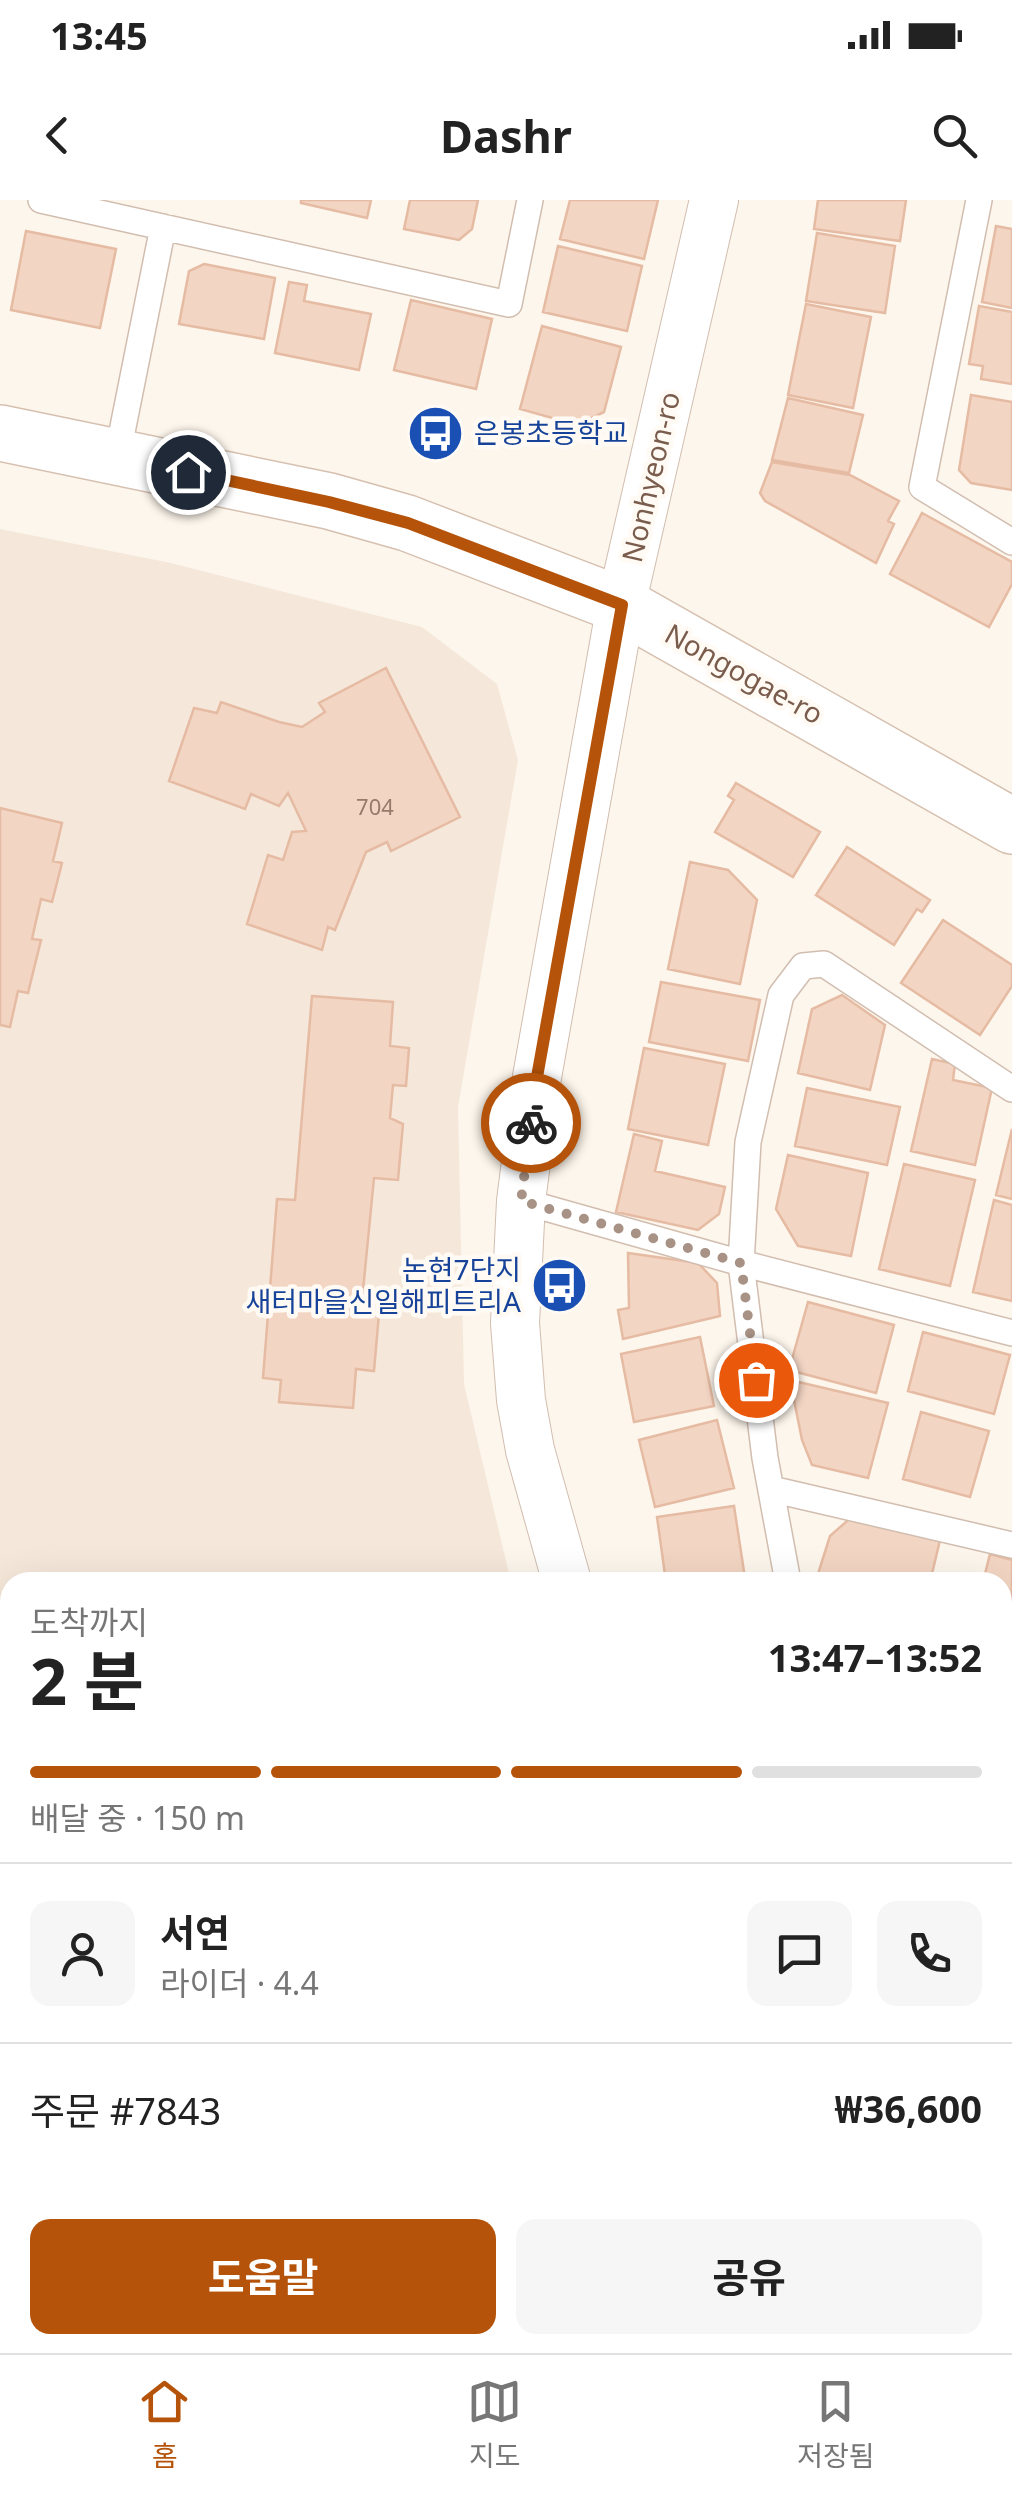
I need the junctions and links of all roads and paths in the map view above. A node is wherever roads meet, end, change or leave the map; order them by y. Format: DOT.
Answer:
graph roads {
  1 [pos="41,200"];
  2 [pos="530,200"];
  3 [pos="714,200"];
  4 [pos="980,200"];
  5 [pos="163,227"];
  6 [pos="0,432"];
  7 [pos="117,457"];
  8 [pos="1012,542"];
  9 [pos="622,605"];
  10 [pos="1012,826"];
  11 [pos="1012,1089"];
  12 [pos="521,1201"];
  13 [pos="741,1263"];
  14 [pos="1012,1332"];
  15 [pos="771,1489"];
  16 [pos="1012,1545"];
  17 [pos="564,1572"];
  18 [pos="786,1572"];
  1 -- 5 [label="lane"];
  2 -- 5 [label="lane"];
  3 -- 9 [label="street, Nonhyeon-ro"];
  4 -- 8 [label="lane"];
  5 -- 7 [label="lane"];
  6 -- 7 [label="main road, Nongogae-ro"];
  7 -- 9 [label="main road, Nongogae-ro"];
  9 -- 10 [label="main road, Nongogae-ro"];
  9 -- 12 [label="street, Nonhyeon-ro"];
  11 -- 13 [label="lane"];
  12 -- 13 [label="lane"];
  12 -- 17 [label="street, Nonhyeon-ro"];
  13 -- 14 [label="lane"];
  13 -- 15 [label="lane"];
  15 -- 16 [label="lane"];
  15 -- 18 [label="lane"];
}
